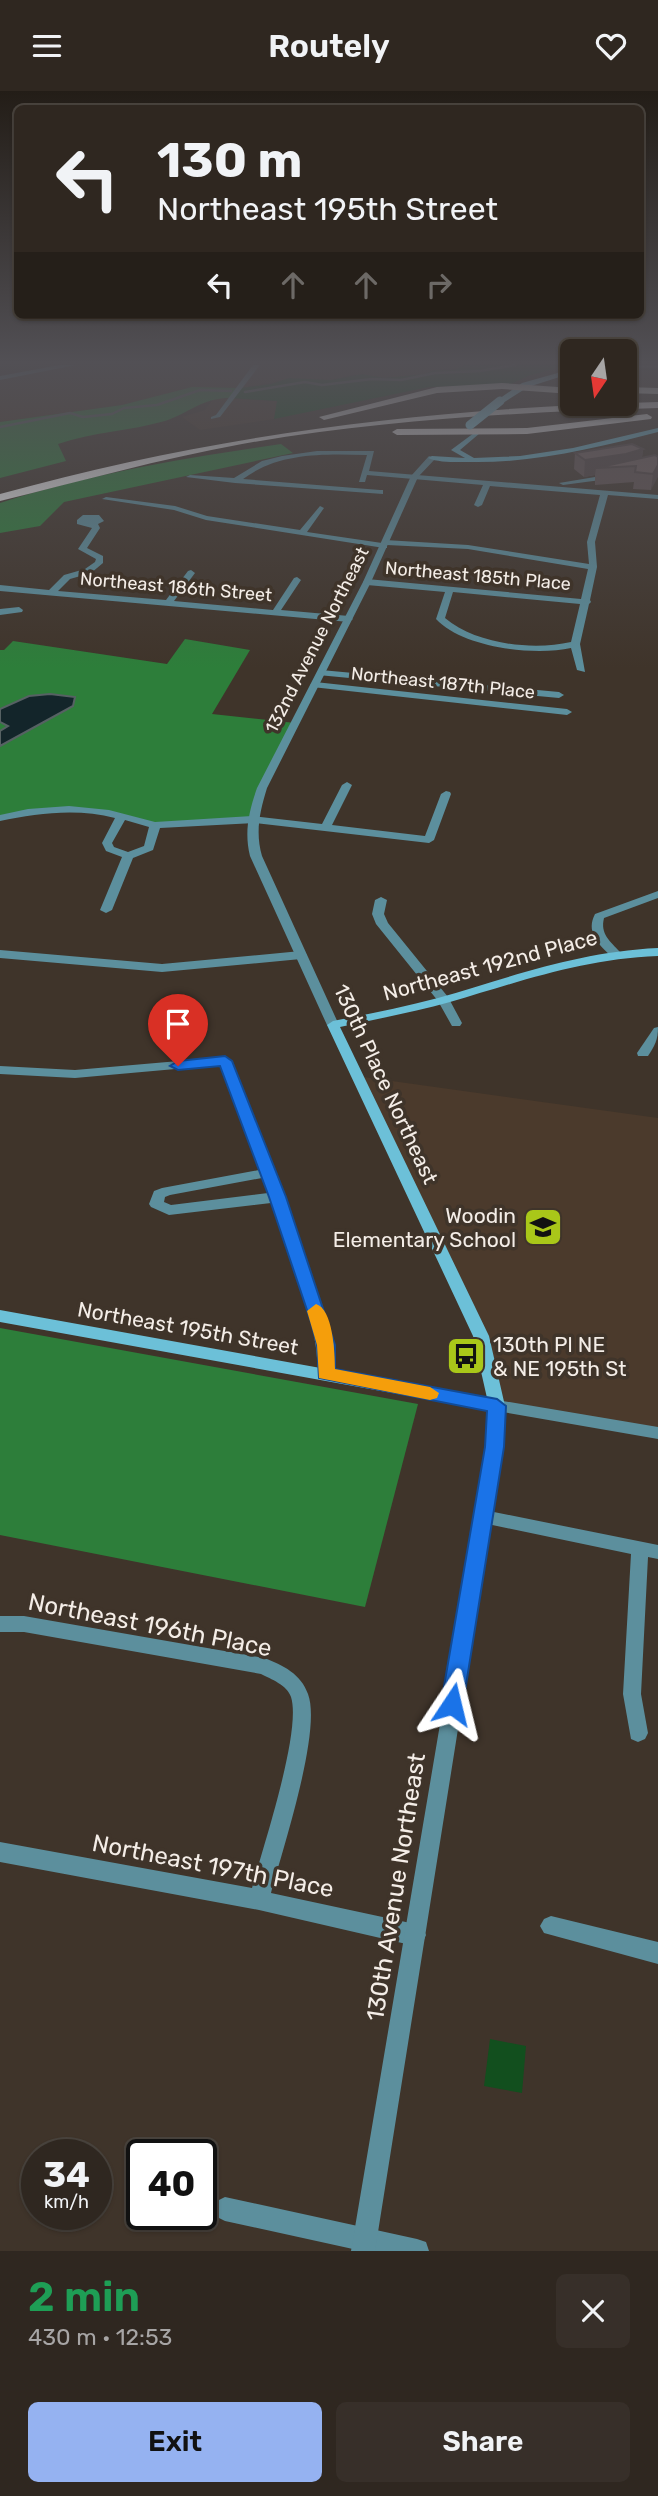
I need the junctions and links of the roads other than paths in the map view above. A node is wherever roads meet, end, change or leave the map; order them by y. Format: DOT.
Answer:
graph roads {
  1 [pos="86,466"];
  2 [pos="117,466"];
  3 [pos="259,466"];
  4 [pos="367,466"];
  5 [pos="425,466"];
  6 [pos="365,473"];
  7 [pos="626,475"];
  8 [pos="415,476"];
  9 [pos="190,477"];
  10 [pos="235,481"];
  11 [pos="11,482"];
  12 [pos="488,482"];
  13 [pos="556,488"];
  14 [pos="357,490"];
  15 [pos="380,492"];
  16 [pos="605,492"];
  17 [pos="658,496"];
  18 [pos="0,498"];
  19 [pos="106,499"];
  20 [pos="478,505"];
  21 [pos="320,508"];
  22 [pos="94,524"];
  23 [pos="302,533"];
  24 [pos="384,544"];
  25 [pos="593,567"];
  26 [pos="191,573"];
  27 [pos="297,580"];
  28 [pos="367,582"];
  29 [pos="0,588"];
  30 [pos="450,590"];
  31 [pos="52,592"];
  32 [pos="169,602"];
  33 [pos="587,602"];
  34 [pos="1,610"];
  35 [pos="19,610"];
  36 [pos="276,613"];
  37 [pos="349,619"];
  38 [pos="575,644"];
  39 [pos="582,670"];
  40 [pos="321,673"];
  41 [pos="315,685"];
  42 [pos="559,695"];
  43 [pos="567,712"];
  44 [pos="347,785"];
  45 [pos="446,794"];
  46 [pos="121,817"];
  47 [pos="0,818"];
  48 [pos="252,819"];
  49 [pos="155,825"];
  50 [pos="325,828"];
  51 [pos="128,856"];
  52 [pos="658,894"];
  53 [pos="381,900"];
  54 [pos="106,910"];
  55 [pos="614,952"];
  56 [pos="658,952"];
  57 [pos="0,954"];
  58 [pos="301,955"];
  59 [pos="444,1000"];
  60 [pos="456,1023"];
  61 [pos="333,1025"];
  62 [pos="658,1031"];
  63 [pos="643,1053"];
  64 [pos="0,1070"];
  65 [pos="267,1173"];
  66 [pos="278,1197"];
  67 [pos="0,1316"];
  68 [pos="326,1374"];
  69 [pos="497,1406"];
  70 [pos="658,1433"];
  71 [pos="484,1517"];
  72 [pos="649,1550"];
  73 [pos="0,1624"];
  74 [pos="638,1733"];
  75 [pos="0,1852"];
  76 [pos="259,1900"];
  77 [pos="551,1926"];
  78 [pos="415,1935"];
  79 [pos="658,1953"];
  80 [pos="225,2209"];
  81 [pos="364,2245"];
  82 [pos="417,2251"];
  1 -- 11 [label="highway"];
  2 -- 18 [label="highway"];
  3 -- 10 [label="street"];
  4 -- 6 [label="street"];
  5 -- 8 [label="street, 132nd Avenue Northeast"];
  6 -- 8 [label="street"];
  6 -- 14 [label="street"];
  7 -- 13 [label="street"];
  8 -- 12 [label="street"];
  8 -- 24 [label="street, 132nd Avenue Northeast"];
  9 -- 10 [label="street"];
  10 -- 14 [label="street"];
  12 -- 13 [label="street"];
  12 -- 20 [label="street"];
  13 -- 16 [label="street"];
  14 -- 15 [label="street"];
  16 -- 17 [label="street"];
  16 -- 25 [label="street"];
  19 -- 23 [label="street"];
  21 -- 23 [label="street"];
  22 -- 31 [label="street"];
  23 -- 24 [label="street"];
  24 -- 25 [label="street"];
  24 -- 28 [label="street, 132nd Avenue Northeast"];
  25 -- 33 [label="street"];
  26 -- 32 [label="street"];
  27 -- 36 [label="street"];
  28 -- 30 [label="street, Northeast 185th Place"];
  28 -- 37 [label="street, 132nd Avenue Northeast"];
  29 -- 31 [label="street, Northeast 186th Street"];
  30 -- 33 [label="street, Northeast 185th Place"];
  30 -- 38 [label="street"];
  31 -- 32 [label="street, Northeast 186th Street"];
  32 -- 36 [label="street, Northeast 186th Street"];
  33 -- 38 [label="street"];
  34 -- 35 [label="street"];
  36 -- 37 [label="street, Northeast 186th Street"];
  37 -- 40 [label="street, 132nd Avenue Northeast"];
  38 -- 39 [label="street"];
  40 -- 41 [label="street, 132nd Avenue Northeast"];
  40 -- 42 [label="street"];
  41 -- 43 [label="street, Northeast 187th Place"];
  41 -- 48 [label="street, 132nd Avenue Northeast"];
  44 -- 50 [label="street"];
  45 -- 50 [label="street"];
  46 -- 47 [label="street"];
  46 -- 49 [label="street"];
  46 -- 51 [label="street"];
  48 -- 49 [label="street"];
  48 -- 50 [label="street"];
  48 -- 58 [label="street, 130th Place Northeast"];
  49 -- 51 [label="street"];
  51 -- 54 [label="street"];
  52 -- 55 [label="street"];
  53 -- 59 [label="street"];
  55 -- 56 [label="main road, Northeast 192nd Place"];
  55 -- 59 [label="main road, Northeast 192nd Place"];
  57 -- 58 [label="street"];
  58 -- 61 [label="street, 130th Place Northeast"];
  59 -- 60 [label="street"];
  59 -- 61 [label="main road, Northeast 192nd Place"];
  61 -- 69 [label="main road, 130th Place Northeast"];
  62 -- 63 [label="street"];
  64 -- 65 [label="street"];
  65 -- 66 [label="street"];
  65 -- 66 [label="street"];
  66 -- 68 [label="street"];
  67 -- 68 [label="main road, Northeast 195th Street"];
  68 -- 69 [label="main road, Northeast 195th Street"];
  69 -- 70 [label="street, Northeast 195th Street"];
  69 -- 71 [label="street, 130th Avenue Northeast"];
  71 -- 72 [label="street"];
  71 -- 78 [label="street, 130th Avenue Northeast"];
  72 -- 74 [label="street"];
  73 -- 76 [label="street, Northeast 196th Place"];
  75 -- 76 [label="street, Northeast 197th Place"];
  76 -- 78 [label="street, Northeast 197th Place"];
  77 -- 79 [label="street"];
  78 -- 81 [label="street, 130th Avenue Northeast"];
  80 -- 81 [label="street"];
  81 -- 82 [label="street"];
}
